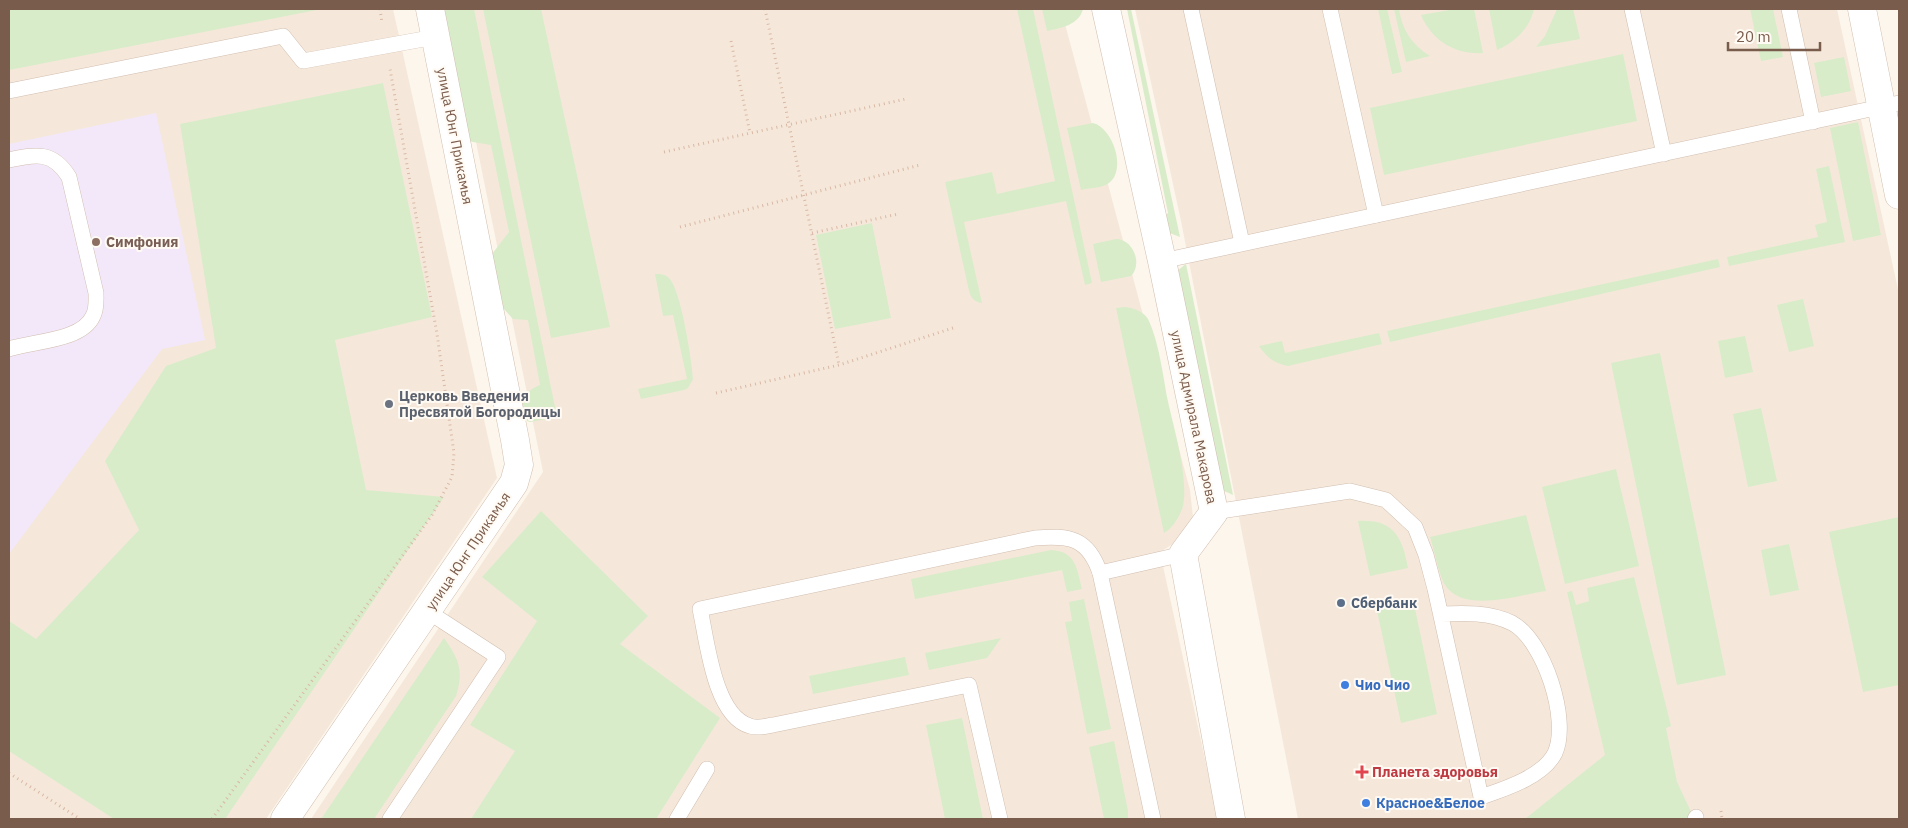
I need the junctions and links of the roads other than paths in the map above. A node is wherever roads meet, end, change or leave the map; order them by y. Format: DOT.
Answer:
graph roads {
  1 [pos="430,9"];
  2 [pos="1106,9"];
  3 [pos="1191,9"];
  4 [pos="1330,9"];
  5 [pos="1632,9"];
  6 [pos="1789,9"];
  7 [pos="1862,9"];
  8 [pos="435,37"];
  9 [pos="9,91"];
  10 [pos="1890,105"];
  11 [pos="1813,122"];
  12 [pos="1664,154"];
  13 [pos="9,160"];
  14 [pos="1899,195"];
  15 [pos="1376,215"];
  16 [pos="1242,243"];
  17 [pos="1162,261"];
  18 [pos="9,349"];
  19 [pos="1214,512"];
  20 [pos="1183,554"];
  21 [pos="1100,574"];
  22 [pos="427,611"];
  23 [pos="1441,614"];
  24 [pos="707,769"];
  25 [pos="285,819"];
  26 [pos="390,819"];
  27 [pos="677,819"];
  28 [pos="1000,819"];
  29 [pos="1153,819"];
  30 [pos="1231,819"];
  1 -- 8 [label="street, улица Юнг Прикамья"];
  2 -- 17 [label="street, улица Адмирала Макарова"];
  3 -- 16 [label="lane"];
  4 -- 15 [label="lane"];
  5 -- 12 [label="lane"];
  6 -- 11 [label="lane"];
  7 -- 10 [label="street"];
  8 -- 9 [label="lane"];
  8 -- 22 [label="street, улица Юнг Прикамья"];
  10 -- 11 [label="lane"];
  10 -- 14 [label="street"];
  11 -- 12 [label="lane"];
  12 -- 15 [label="lane"];
  13 -- 18 [label="lane"];
  15 -- 16 [label="lane"];
  16 -- 17 [label="lane"];
  17 -- 19 [label="street, улица Адмирала Макарова"];
  19 -- 20 [label="street, улица Адмирала Макарова"];
  19 -- 23 [label="lane"];
  20 -- 21 [label="lane"];
  20 -- 30 [label="street"];
  21 -- 28 [label="lane"];
  21 -- 29 [label="lane"];
  22 -- 25 [label="street, улица Юнг Прикамья"];
  22 -- 26 [label="lane"];
  23 -- 23 [label="lane"];
  24 -- 27 [label="lane"];
}
